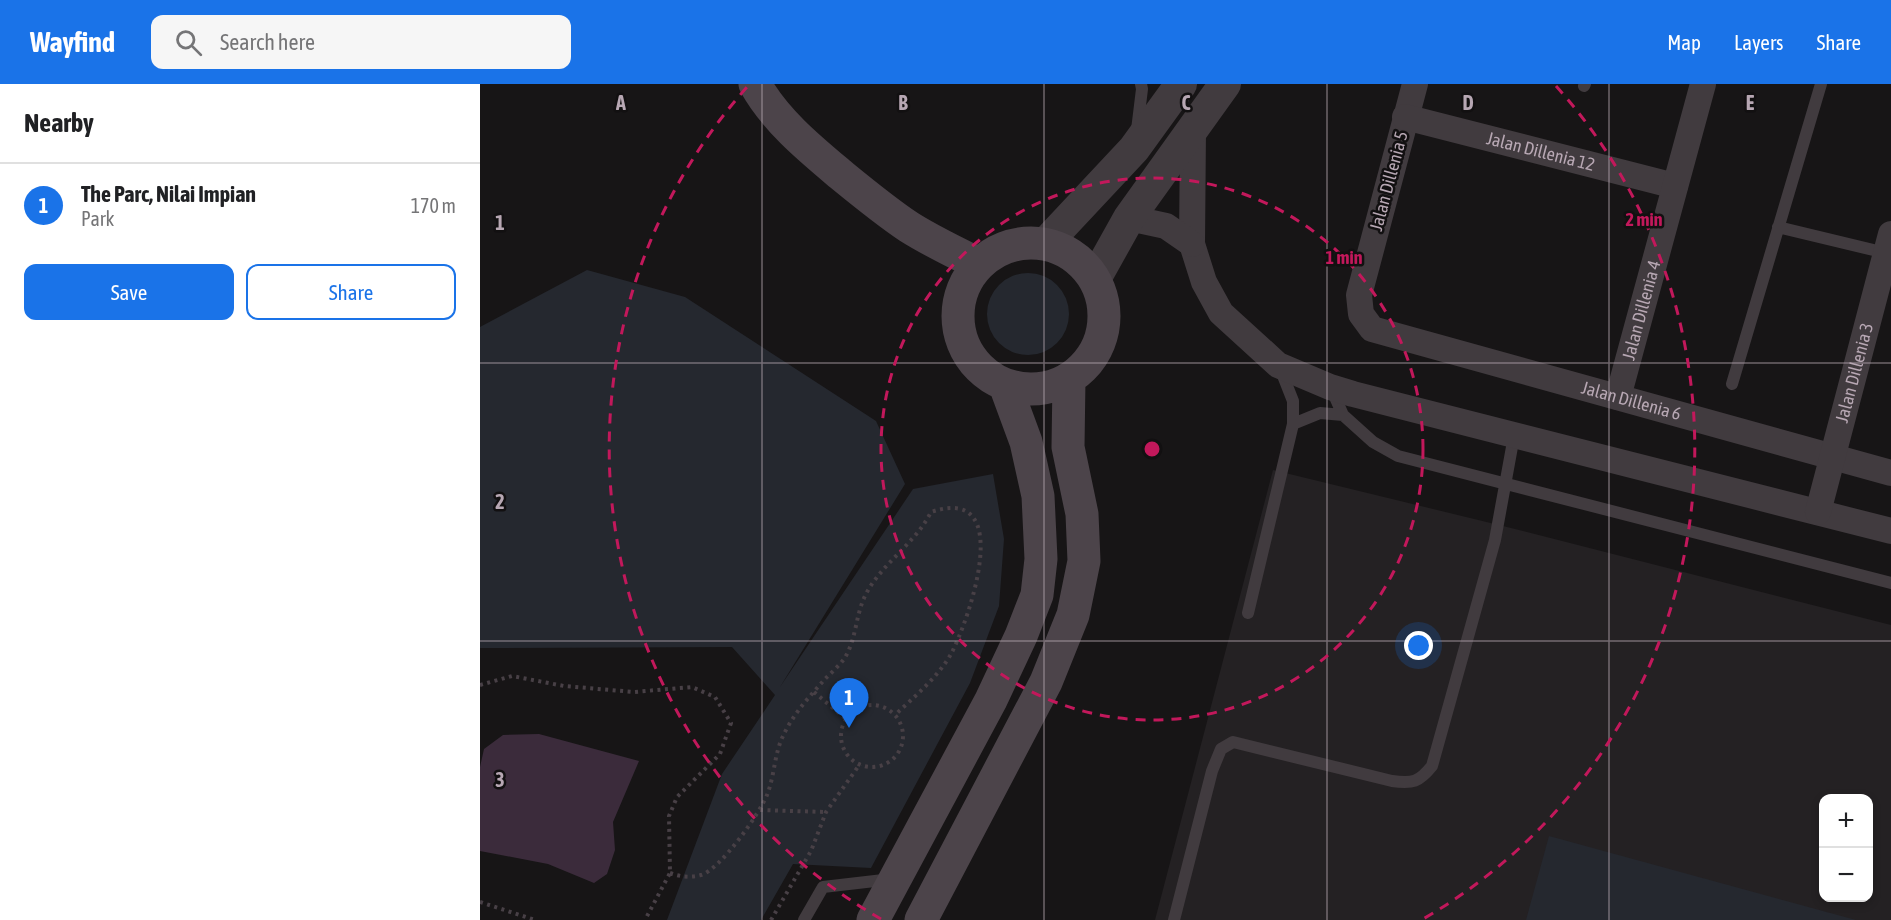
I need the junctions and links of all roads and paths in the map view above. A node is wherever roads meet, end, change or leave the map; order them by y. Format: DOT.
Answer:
graph roads {
  1 [pos="755,84"];
  2 [pos="1141,84"];
  3 [pos="1181,84"];
  4 [pos="1226,84"];
  5 [pos="1415,84"];
  6 [pos="1703,84"];
  7 [pos="1821,84"];
  8 [pos="1405,117"];
  9 [pos="1193,129"];
  10 [pos="1134,149"];
  11 [pos="1675,186"];
  12 [pos="1129,218"];
  13 [pos="1778,227"];
  14 [pos="1046,243"];
  15 [pos="1192,244"];
  16 [pos="1889,247"];
  17 [pos="978,264"];
  18 [pos="1095,279"];
  19 [pos="1366,321"];
  20 [pos="1278,365"];
  21 [pos="1069,379"];
  22 [pos="1732,384"];
  23 [pos="1005,385"];
  24 [pos="1330,387"];
  25 [pos="1618,397"];
  26 [pos="1343,415"];
  27 [pos="1293,424"];
  28 [pos="1514,436"];
  29 [pos="1832,457"];
  30 [pos="1891,474"];
  31 [pos="1505,484"];
  32 [pos="1818,512"];
  33 [pos="1891,531"];
  34 [pos="1891,583"];
  35 [pos="1248,613"];
  36 [pos="480,685"];
  37 [pos="814,692"];
  38 [pos="895,715"];
  39 [pos="846,719"];
  40 [pos="860,764"];
  41 [pos="760,810"];
  42 [pos="826,812"];
  43 [pos="670,873"];
  44 [pos="895,878"];
  45 [pos="480,902"];
  46 [pos="535,920"];
  47 [pos="645,920"];
  48 [pos="771,920"];
  49 [pos="804,920"];
  50 [pos="873,920"];
  51 [pos="921,920"];
  52 [pos="1174,920"];
  1 -- 17 [label="main road"];
  2 -- 10 [label="lane"];
  3 -- 10 [label="street"];
  4 -- 9 [label="street"];
  5 -- 8 [label="street, Jalan Dillenia 5"];
  6 -- 11 [label="street, Jalan Dillenia 4"];
  7 -- 13 [label="lane"];
  8 -- 11 [label="street, Jalan Dillenia 12"];
  8 -- 19 [label="street, Jalan Dillenia 5"];
  9 -- 12 [label="street"];
  9 -- 15 [label="street"];
  10 -- 14 [label="street"];
  11 -- 25 [label="street, Jalan Dillenia 4"];
  12 -- 15 [label="street"];
  12 -- 18 [label="street"];
  13 -- 16 [label="lane"];
  13 -- 22 [label="lane"];
  14 -- 17 [label="main road"];
  14 -- 18 [label="main road"];
  15 -- 20 [label="street"];
  16 -- 29 [label="street, Jalan Dillenia 3"];
  17 -- 23 [label="main road"];
  18 -- 21 [label="main road"];
  19 -- 25 [label="street, Jalan Dillenia 6"];
  20 -- 24 [label="street"];
  20 -- 27 [label="lane"];
  21 -- 23 [label="main road"];
  21 -- 51 [label="main road"];
  23 -- 44 [label="main road"];
  24 -- 26 [label="lane"];
  24 -- 28 [label="street"];
  25 -- 29 [label="street, Jalan Dillenia 6"];
  26 -- 27 [label="lane"];
  26 -- 31 [label="lane"];
  27 -- 35 [label="lane"];
  28 -- 31 [label="lane"];
  28 -- 32 [label="street"];
  29 -- 30 [label="street, Jalan Dillenia 6"];
  29 -- 32 [label="street, Jalan Dillenia 3"];
  31 -- 34 [label="lane"];
  31 -- 52 [label="lane"];
  32 -- 33 [label="street"];
  36 -- 43 [label="path"];
  37 -- 38 [label="path"];
  37 -- 39 [label="path"];
  37 -- 41 [label="path"];
  38 -- 39 [label="path"];
  38 -- 40 [label="path"];
  39 -- 40 [label="path"];
  40 -- 42 [label="path"];
  41 -- 42 [label="path"];
  41 -- 43 [label="path"];
  42 -- 48 [label="path"];
  43 -- 47 [label="path"];
  44 -- 49 [label="lane"];
  44 -- 50 [label="main road"];
  45 -- 46 [label="path"];
}
